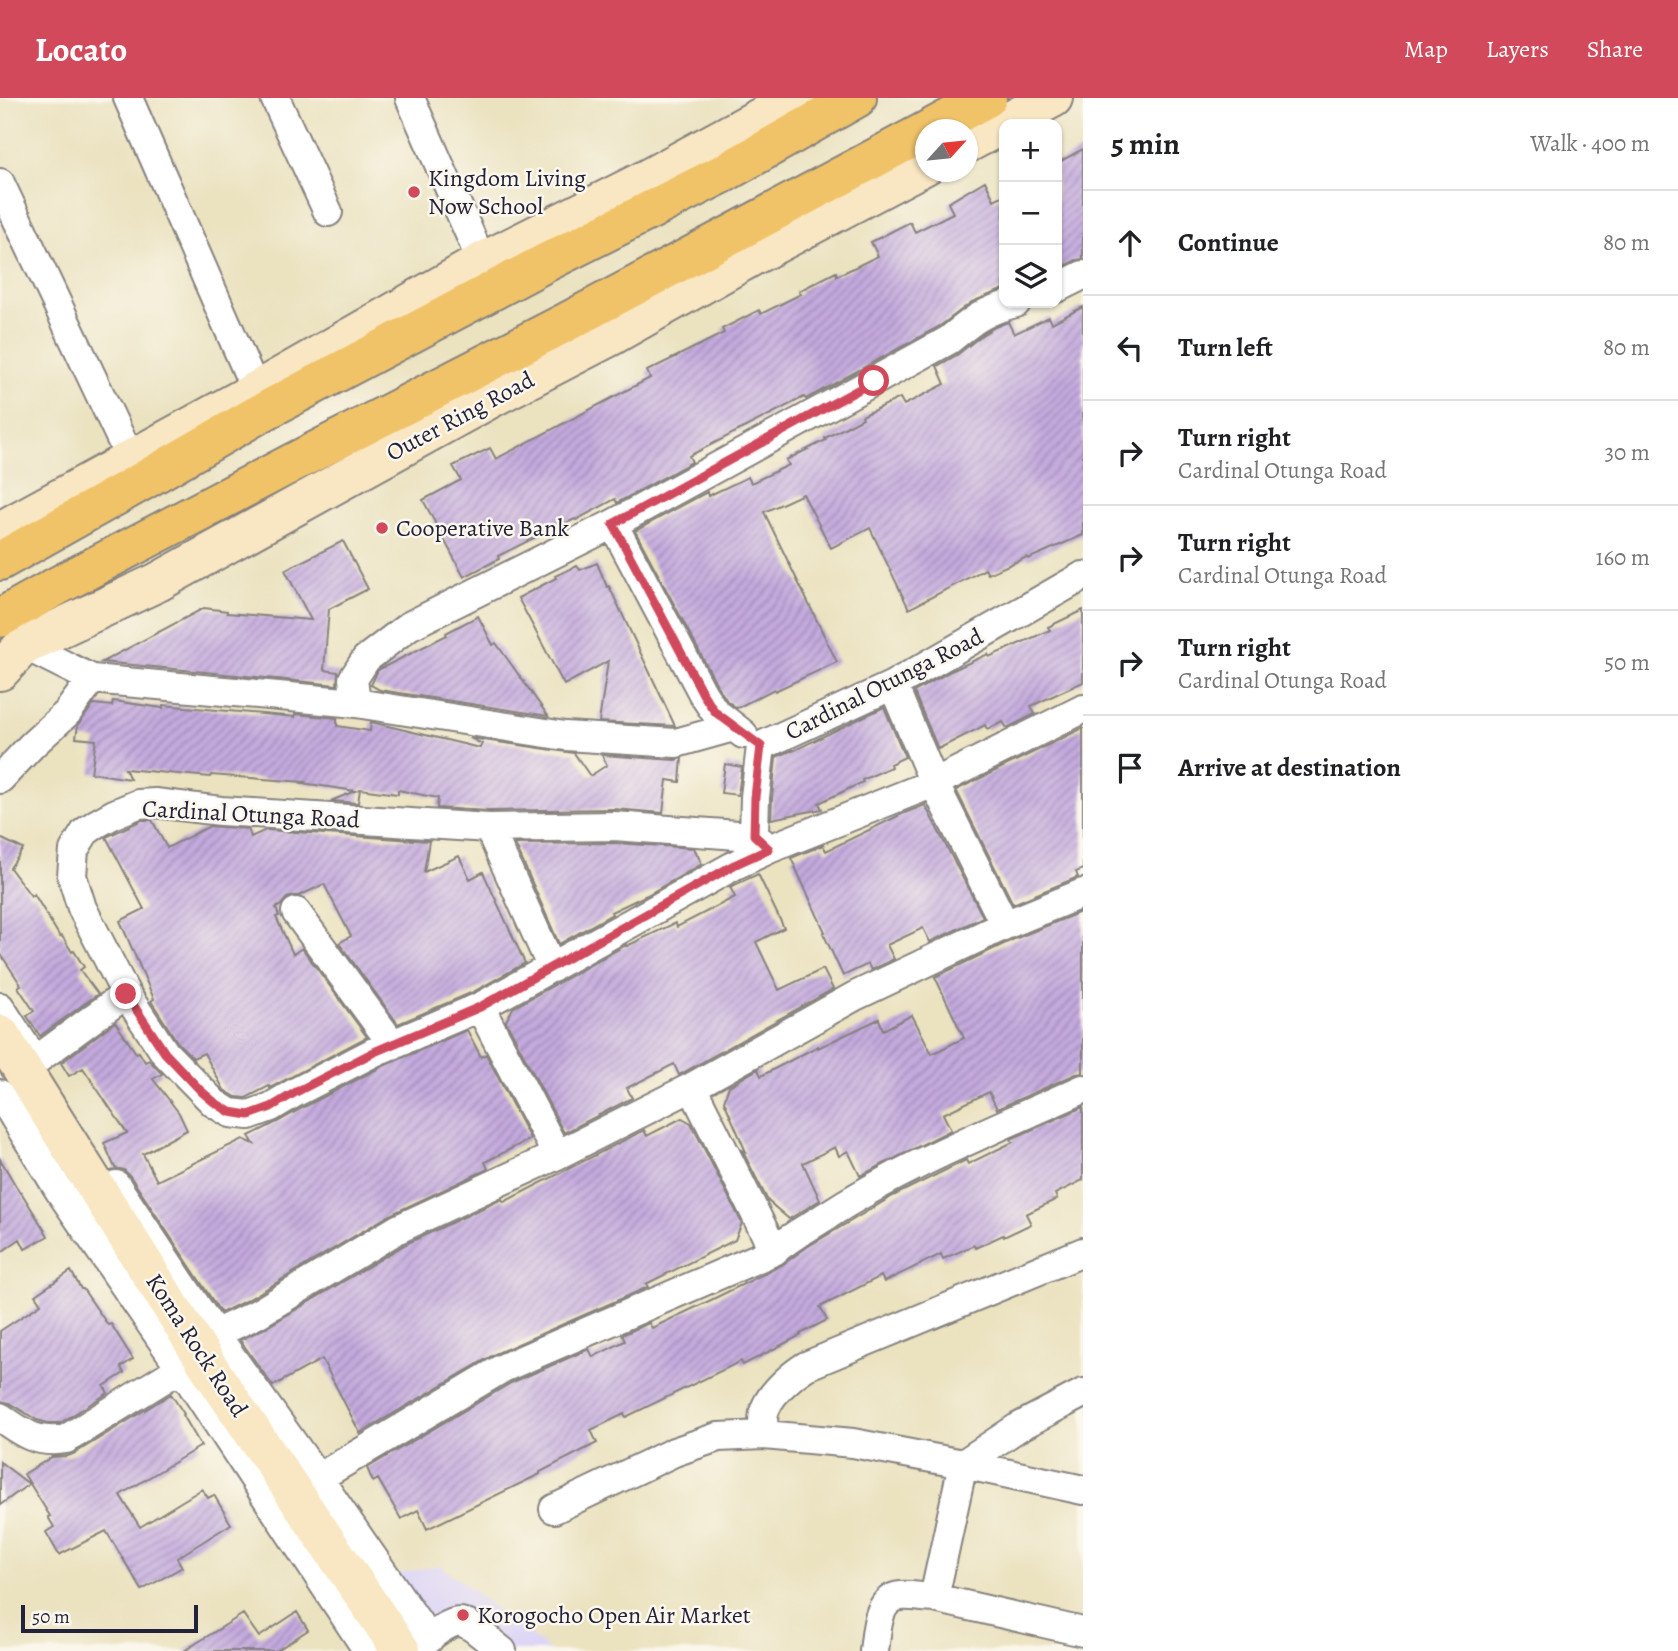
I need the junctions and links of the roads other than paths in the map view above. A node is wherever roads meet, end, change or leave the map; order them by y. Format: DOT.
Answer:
graph roads {
  1 [pos="128,98"];
  2 [pos="275,98"];
  3 [pos="410,98"];
  4 [pos="796,98"];
  5 [pos="857,98"];
  6 [pos="987,98"];
  7 [pos="1053,98"];
  8 [pos="948,119"];
  9 [pos="915,136"];
  10 [pos="978,138"];
  11 [pos="915,171"];
  12 [pos="0,183"];
  13 [pos="328,212"];
  14 [pos="482,262"];
  15 [pos="1083,275"];
  16 [pos="1062,286"];
  17 [pos="999,306"];
  18 [pos="256,391"];
  19 [pos="131,460"];
  20 [pos="613,524"];
  21 [pos="0,531"];
  22 [pos="0,561"];
  23 [pos="1083,576"];
  24 [pos="8,645"];
  25 [pos="92,679"];
  26 [pos="893,685"];
  27 [pos="356,703"];
  28 [pos="1083,709"];
  29 [pos="733,726"];
  30 [pos="761,746"];
  31 [pos="0,779"];
  32 [pos="934,783"];
  33 [pos="489,828"];
  34 [pos="762,842"];
  35 [pos="1083,893"];
  36 [pos="296,912"];
  37 [pos="1005,925"];
  38 [pos="552,968"];
  39 [pos="126,994"];
  40 [pos="0,1007"];
  41 [pos="480,1007"];
  42 [pos="0,1034"];
  43 [pos="393,1045"];
  44 [pos="34,1061"];
  45 [pos="692,1087"];
  46 [pos="1083,1089"];
  47 [pos="5,1112"];
  48 [pos="557,1155"];
  49 [pos="774,1251"];
  50 [pos="1083,1252"];
  51 [pos="215,1334"];
  52 [pos="181,1368"];
  53 [pos="1083,1393"];
  54 [pos="0,1417"];
  55 [pos="764,1435"];
  56 [pos="963,1464"];
  57 [pos="318,1478"];
  58 [pos="1083,1490"];
  59 [pos="554,1509"];
  60 [pos="934,1598"];
  61 [pos="1083,1632"];
  62 [pos="413,1647"];
  63 [pos="368,1651"];
  64 [pos="502,1651"];
  65 [pos="874,1651"];
  1 -- 18 [label="street"];
  2 -- 13 [label="street"];
  3 -- 14 [label="street"];
  4 -- 14 [label="main road"];
  5 -- 22 [label="main road"];
  6 -- 8 [label="main road, Outer Ring Road"];
  7 -- 10 [label="main road"];
  9 -- 24 [label="main road, Outer Ring Road"];
  11 -- 24 [label="main road, Outer Ring Road"];
  12 -- 19 [label="street"];
  14 -- 18 [label="main road"];
  15 -- 16 [label="street"];
  17 -- 20 [label="street"];
  18 -- 19 [label="main road"];
  19 -- 21 [label="main road"];
  20 -- 27 [label="street"];
  20 -- 29 [label="street"];
  23 -- 26 [label="street, Cardinal Otunga Road"];
  24 -- 25 [label="street"];
  25 -- 27 [label="street"];
  25 -- 31 [label="street"];
  26 -- 30 [label="street, Cardinal Otunga Road"];
  26 -- 32 [label="street"];
  27 -- 29 [label="street"];
  28 -- 32 [label="street"];
  29 -- 30 [label="street"];
  30 -- 34 [label="street, Cardinal Otunga Road"];
  32 -- 34 [label="street"];
  32 -- 37 [label="street"];
  33 -- 34 [label="street, Cardinal Otunga Road"];
  33 -- 38 [label="street"];
  33 -- 39 [label="street, Cardinal Otunga Road"];
  34 -- 38 [label="street, Cardinal Otunga Road"];
  35 -- 37 [label="street"];
  36 -- 43 [label="street"];
  37 -- 45 [label="street"];
  38 -- 41 [label="street, Cardinal Otunga Road"];
  39 -- 43 [label="street, Cardinal Otunga Road"];
  39 -- 44 [label="street"];
  40 -- 44 [label="street"];
  41 -- 43 [label="street, Cardinal Otunga Road"];
  41 -- 48 [label="street"];
  42 -- 62 [label="main road, Koma Rock Road"];
  44 -- 51 [label="street"];
  45 -- 48 [label="street"];
  45 -- 49 [label="street"];
  46 -- 49 [label="street"];
  47 -- 52 [label="street"];
  48 -- 51 [label="street"];
  49 -- 57 [label="street"];
  50 -- 55 [label="street"];
  51 -- 57 [label="street"];
  52 -- 54 [label="street"];
  52 -- 63 [label="street"];
  53 -- 56 [label="street"];
  55 -- 56 [label="street"];
  55 -- 59 [label="street"];
  56 -- 58 [label="street"];
  56 -- 60 [label="street"];
  57 -- 62 [label="street"];
  60 -- 61 [label="street"];
  60 -- 65 [label="street"];
  62 -- 64 [label="street"];
}
